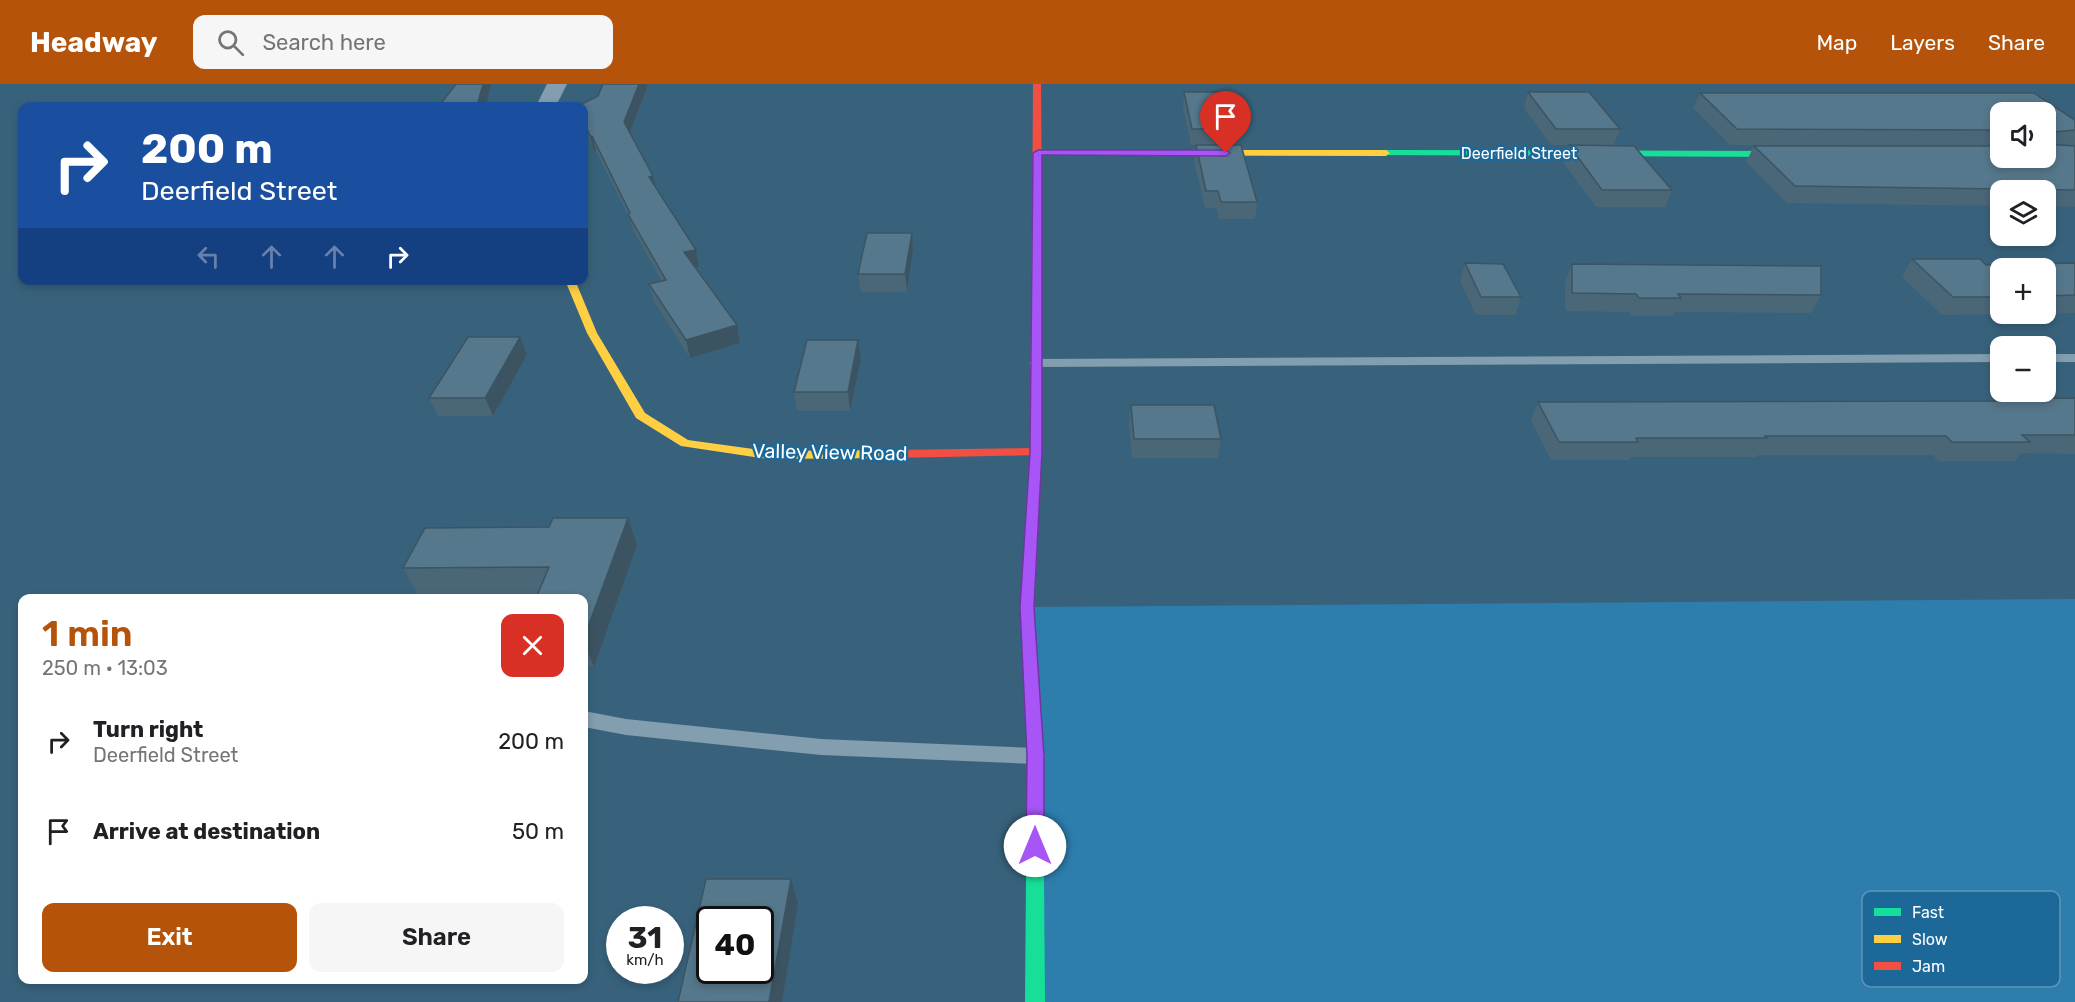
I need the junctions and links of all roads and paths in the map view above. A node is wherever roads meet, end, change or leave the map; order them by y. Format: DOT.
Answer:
graph roads {
  1 [pos="556,84"];
  2 [pos="1037,84"];
  3 [pos="548,102"];
  4 [pos="1038,153"];
  5 [pos="1811,154"];
  6 [pos="572,285"];
  7 [pos="1990,358"];
  8 [pos="2056,358"];
  9 [pos="2075,358"];
  10 [pos="1036,363"];
  11 [pos="1036,452"];
  12 [pos="588,720"];
  13 [pos="1035,756"];
  14 [pos="1035,1002"];
  1 -- 3 [label="street"];
  2 -- 4 [label="street"];
  4 -- 5 [label="street, Deerfield Street"];
  4 -- 10 [label="street"];
  6 -- 11 [label="street, Valley View Road"];
  7 -- 10 [label="lane"];
  8 -- 9 [label="lane"];
  10 -- 11 [label="street"];
  11 -- 13 [label="street"];
  12 -- 13 [label="lane"];
  13 -- 14 [label="street"];
}
